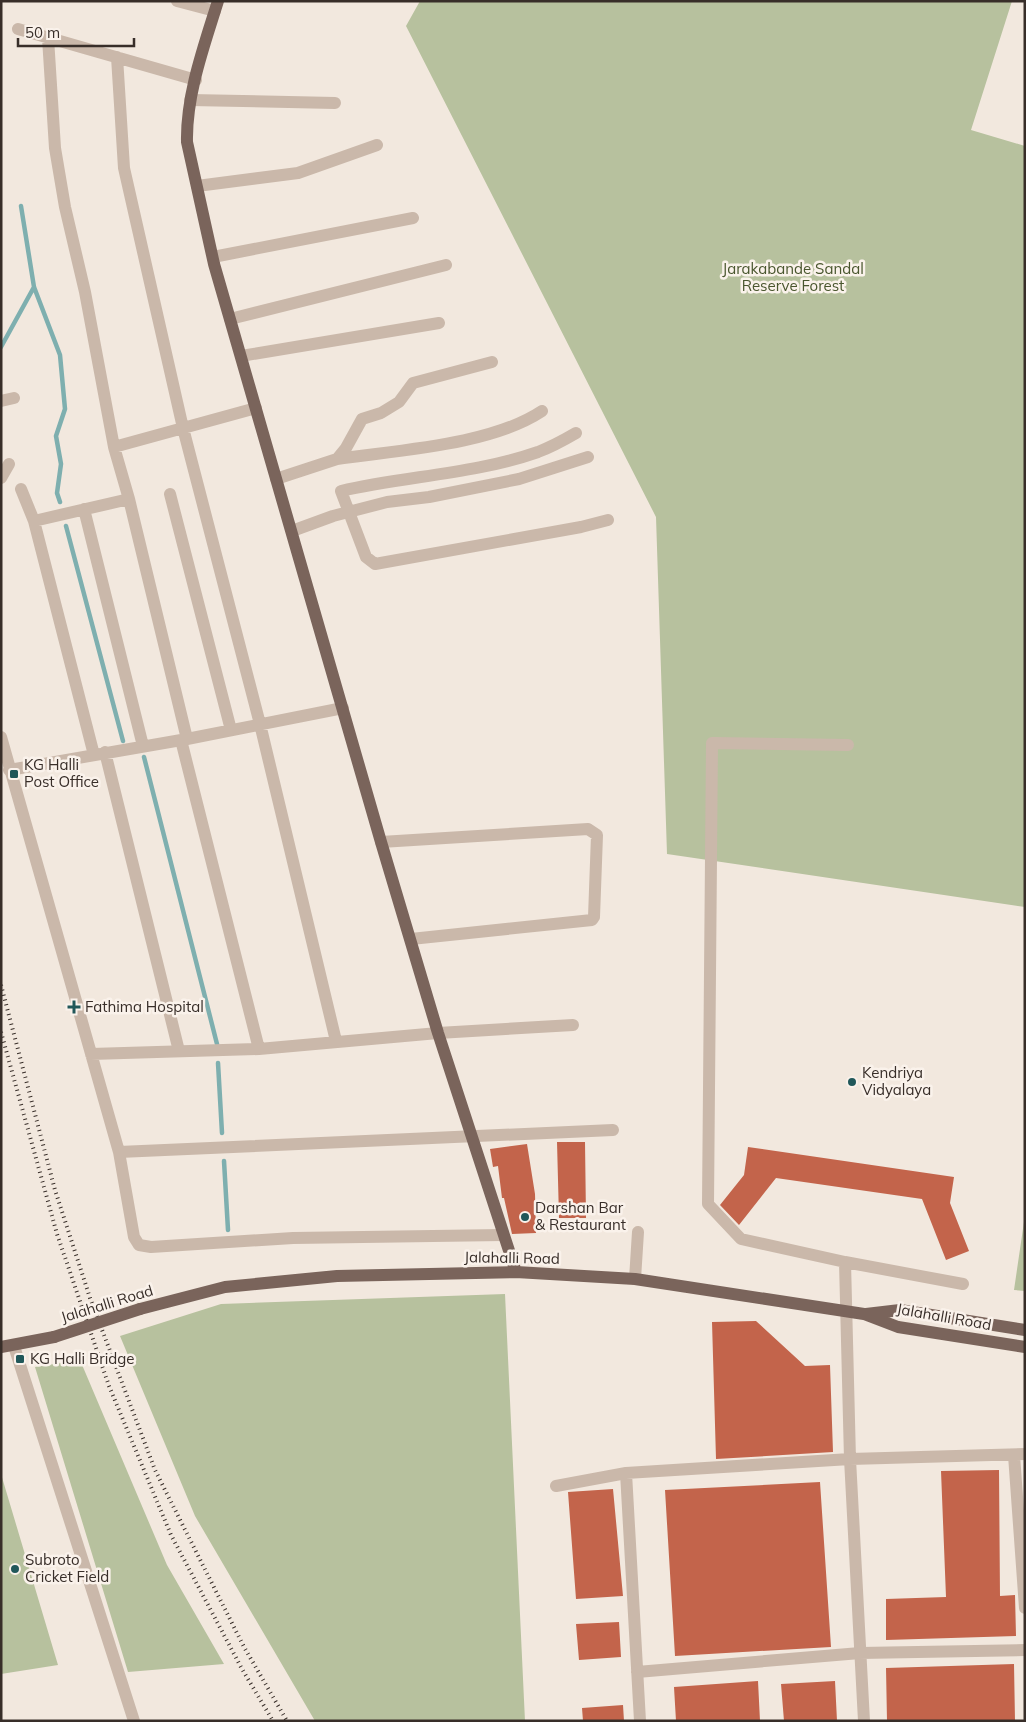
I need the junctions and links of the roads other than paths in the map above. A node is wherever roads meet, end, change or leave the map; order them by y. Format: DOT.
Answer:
graph roads {
  1 [pos="176,1"];
  2 [pos="216,6"];
  3 [pos="18,29"];
  4 [pos="48,38"];
  5 [pos="117,57"];
  6 [pos="196,80"];
  7 [pos="190,100"];
  8 [pos="335,103"];
  9 [pos="378,145"];
  10 [pos="197,186"];
  11 [pos="413,218"];
  12 [pos="213,257"];
  13 [pos="446,265"];
  14 [pos="230,319"];
  15 [pos="439,323"];
  16 [pos="241,356"];
  17 [pos="492,362"];
  18 [pos="256,408"];
  19 [pos="542,411"];
  20 [pos="184,428"];
  21 [pos="576,434"];
  22 [pos="114,446"];
  23 [pos="588,457"];
  24 [pos="337,459"];
  25 [pos="9,464"];
  26 [pos="1,478"];
  27 [pos="276,479"];
  28 [pos="21,489"];
  29 [pos="170,494"];
  30 [pos="129,499"];
  31 [pos="84,509"];
  32 [pos="348,512"];
  33 [pos="608,520"];
  34 [pos="34,521"];
  35 [pos="292,531"];
  36 [pos="343,708"];
  37 [pos="260,724"];
  38 [pos="231,730"];
  39 [pos="1,737"];
  40 [pos="184,739"];
  41 [pos="143,746"];
  42 [pos="848,746"];
  43 [pos="99,753"];
  44 [pos="9,770"];
  45 [pos="380,842"];
  46 [pos="411,938"];
  47 [pos="573,1026"];
  48 [pos="438,1033"];
  49 [pos="336,1041"];
  50 [pos="259,1049"];
  51 [pos="179,1051"];
  52 [pos="91,1054"];
  53 [pos="613,1130"];
  54 [pos="472,1136"];
  55 [pos="119,1152"];
  56 [pos="638,1232"];
  57 [pos="503,1235"];
  58 [pos="844,1262"];
  59 [pos="516,1272"];
  60 [pos="635,1279"];
  61 [pos="963,1284"];
  62 [pos="845,1311"];
  63 [pos="864,1314"];
  64 [pos="1025,1330"];
  65 [pos="8,1346"];
  66 [pos="1025,1347"];
  67 [pos="1020,1455"];
  68 [pos="850,1459"];
  69 [pos="626,1473"];
  70 [pos="556,1486"];
  71 [pos="1025,1608"];
  72 [pos="1025,1650"];
  73 [pos="860,1653"];
  74 [pos="637,1672"];
  75 [pos="134,1721"];
  76 [pos="640,1721"];
  77 [pos="864,1721"];
  1 -- 2 [label="street"];
  2 -- 6 [label="main road"];
  3 -- 4 [label="street"];
  4 -- 5 [label="street"];
  4 -- 22 [label="street"];
  5 -- 6 [label="street"];
  5 -- 20 [label="street"];
  6 -- 7 [label="main road"];
  7 -- 8 [label="street"];
  7 -- 10 [label="main road"];
  9 -- 10 [label="street"];
  10 -- 12 [label="main road"];
  11 -- 12 [label="street"];
  12 -- 14 [label="main road"];
  13 -- 14 [label="street"];
  14 -- 16 [label="main road"];
  15 -- 16 [label="street"];
  16 -- 18 [label="main road"];
  17 -- 24 [label="street"];
  18 -- 20 [label="street"];
  18 -- 27 [label="main road"];
  19 -- 24 [label="street"];
  20 -- 22 [label="street"];
  20 -- 37 [label="street"];
  21 -- 32 [label="street"];
  22 -- 30 [label="street"];
  23 -- 32 [label="street"];
  24 -- 27 [label="street"];
  25 -- 26 [label="street"];
  27 -- 35 [label="main road"];
  28 -- 34 [label="street"];
  29 -- 38 [label="street"];
  30 -- 31 [label="street"];
  30 -- 40 [label="street"];
  31 -- 34 [label="street"];
  31 -- 41 [label="street"];
  32 -- 33 [label="street"];
  32 -- 35 [label="street"];
  34 -- 43 [label="street"];
  35 -- 36 [label="main road"];
  36 -- 37 [label="street"];
  36 -- 45 [label="main road"];
  37 -- 38 [label="street"];
  37 -- 49 [label="street"];
  38 -- 40 [label="street"];
  39 -- 44 [label="street"];
  40 -- 41 [label="street"];
  40 -- 50 [label="street"];
  41 -- 43 [label="street"];
  42 -- 58 [label="street"];
  43 -- 44 [label="street"];
  43 -- 51 [label="street"];
  44 -- 52 [label="street"];
  45 -- 46 [label="main road"];
  45 -- 46 [label="street"];
  46 -- 48 [label="main road"];
  47 -- 48 [label="street"];
  48 -- 49 [label="street"];
  48 -- 54 [label="main road"];
  49 -- 50 [label="street"];
  50 -- 51 [label="street"];
  51 -- 52 [label="street"];
  52 -- 55 [label="street"];
  53 -- 54 [label="street"];
  54 -- 55 [label="street"];
  54 -- 57 [label="main road"];
  55 -- 57 [label="street"];
  56 -- 60 [label="street"];
  57 -- 59 [label="main road"];
  58 -- 61 [label="street"];
  58 -- 62 [label="street"];
  59 -- 60 [label="main road, Jalahalli Road"];
  59 -- 65 [label="main road, Jalahalli Road, bridge"];
  60 -- 62 [label="main road, Jalahalli Road"];
  62 -- 63 [label="main road, Jalahalli Road"];
  62 -- 68 [label="street"];
  63 -- 64 [label="main road"];
  63 -- 66 [label="main road, Jalahalli Road"];
  65 -- 75 [label="street"];
  67 -- 68 [label="street"];
  67 -- 71 [label="street"];
  68 -- 69 [label="street"];
  68 -- 73 [label="street"];
  69 -- 70 [label="street"];
  69 -- 74 [label="street"];
  72 -- 73 [label="street"];
  73 -- 74 [label="street"];
  73 -- 77 [label="street"];
  74 -- 76 [label="street"];
}
